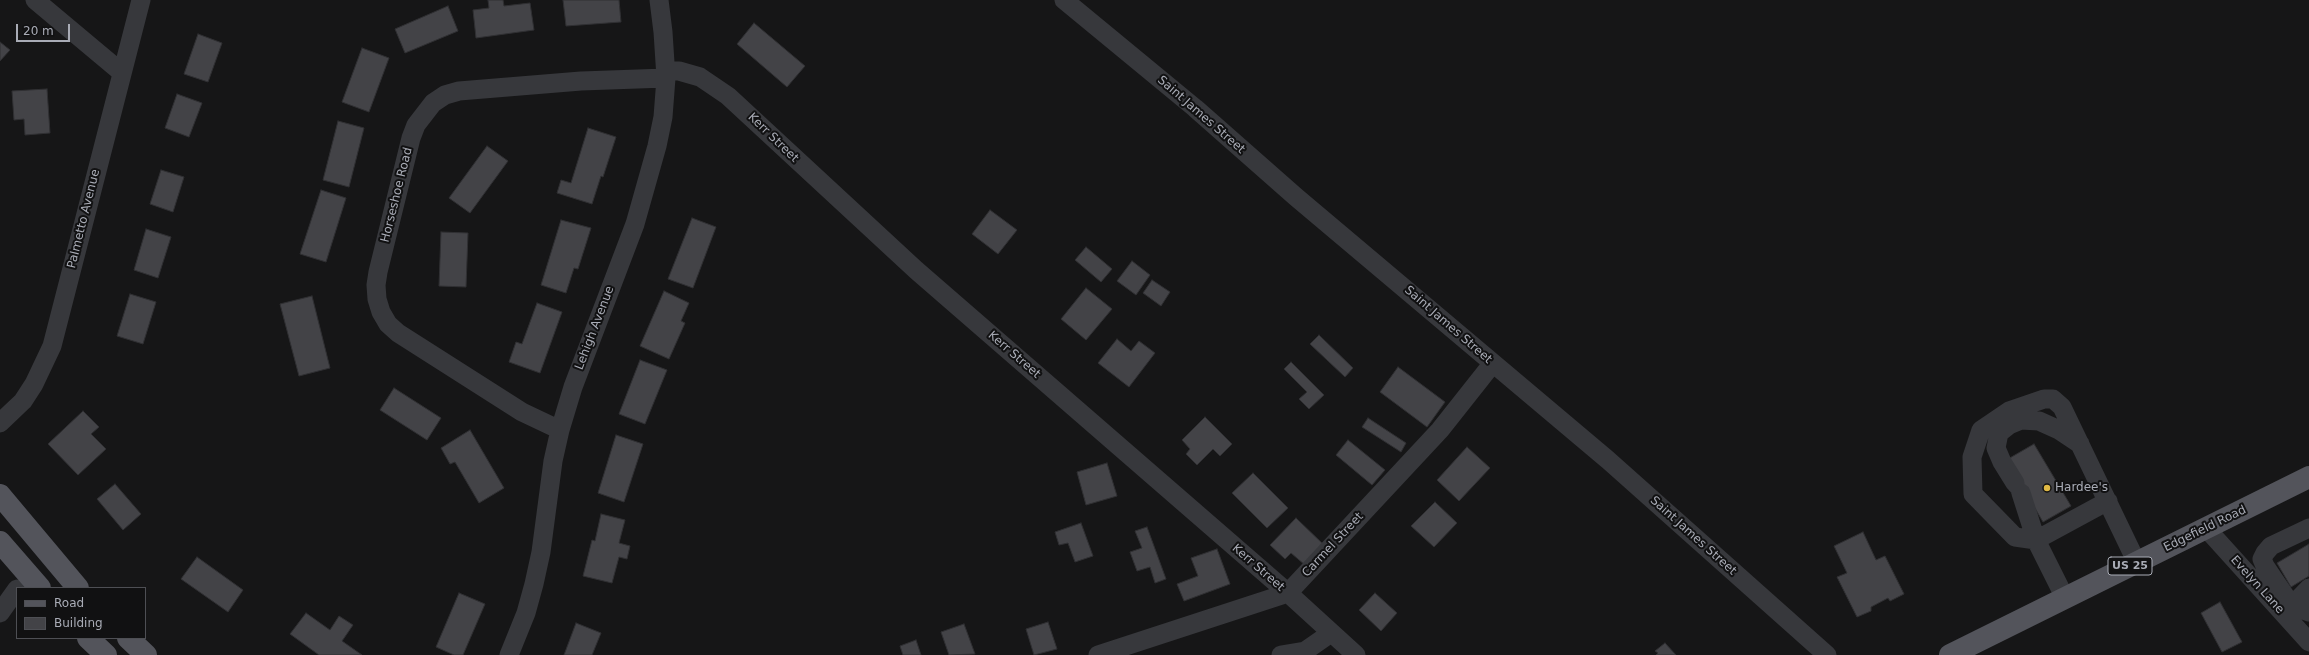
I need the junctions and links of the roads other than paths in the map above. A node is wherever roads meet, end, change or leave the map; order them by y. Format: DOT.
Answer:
graph roads {
  1 [pos="35,0"];
  2 [pos="140,0"];
  3 [pos="659,0"];
  4 [pos="1064,0"];
  5 [pos="121,72"];
  6 [pos="666,74"];
  7 [pos="1493,363"];
  8 [pos="0,423"];
  9 [pos="560,430"];
  10 [pos="2080,444"];
  11 [pos="2309,477"];
  12 [pos="0,495"];
  13 [pos="2108,502"];
  14 [pos="2206,528"];
  15 [pos="2309,528"];
  16 [pos="2036,540"];
  17 [pos="0,542"];
  18 [pos="2137,562"];
  19 [pos="26,585"];
  20 [pos="77,587"];
  21 [pos="2309,588"];
  22 [pos="1288,593"];
  23 [pos="16,595"];
  24 [pos="2066,598"];
  25 [pos="2295,611"];
  26 [pos="0,612"];
  27 [pos="1331,633"];
  28 [pos="89,639"];
  29 [pos="129,639"];
  30 [pos="2309,642"];
  31 [pos="1306,653"];
  32 [pos="106,655"];
  33 [pos="146,655"];
  34 [pos="509,655"];
  35 [pos="1098,655"];
  36 [pos="1281,655"];
  37 [pos="1356,655"];
  38 [pos="1826,655"];
  39 [pos="1950,655"];
  1 -- 5 [label="street"];
  2 -- 5 [label="street, Palmetto Avenue"];
  3 -- 6 [label="street, Lehigh Avenue"];
  4 -- 7 [label="street, Saint James Street"];
  5 -- 8 [label="street, Palmetto Avenue"];
  6 -- 9 [label="street, Lehigh Avenue"];
  6 -- 9 [label="street, Horseshoe Road"];
  6 -- 22 [label="street, Kerr Street"];
  7 -- 22 [label="street, Carmel Street"];
  7 -- 38 [label="street, Saint James Street"];
  9 -- 34 [label="street, Lehigh Avenue"];
  10 -- 13 [label="street"];
  10 -- 16 [label="street"];
  10 -- 16 [label="street"];
  11 -- 14 [label="main road, Edgefield Road / US 25"];
  12 -- 20 [label="main road"];
  13 -- 16 [label="street"];
  13 -- 18 [label="street"];
  14 -- 18 [label="main road, Edgefield Road / US 25"];
  14 -- 25 [label="street, Evelyn Lane"];
  15 -- 25 [label="street"];
  16 -- 24 [label="street"];
  17 -- 19 [label="main road"];
  18 -- 24 [label="main road, Edgefield Road / US 25"];
  21 -- 25 [label="street"];
  22 -- 27 [label="street, Kerr Street"];
  22 -- 35 [label="street, Carmel Street"];
  23 -- 26 [label="street"];
  24 -- 39 [label="main road, Edgefield Road / US 25"];
  25 -- 30 [label="street, Evelyn Lane"];
  27 -- 31 [label="street"];
  27 -- 37 [label="street, Kerr Street"];
  28 -- 32 [label="main road"];
  29 -- 33 [label="main road"];
  31 -- 36 [label="street"];
}
